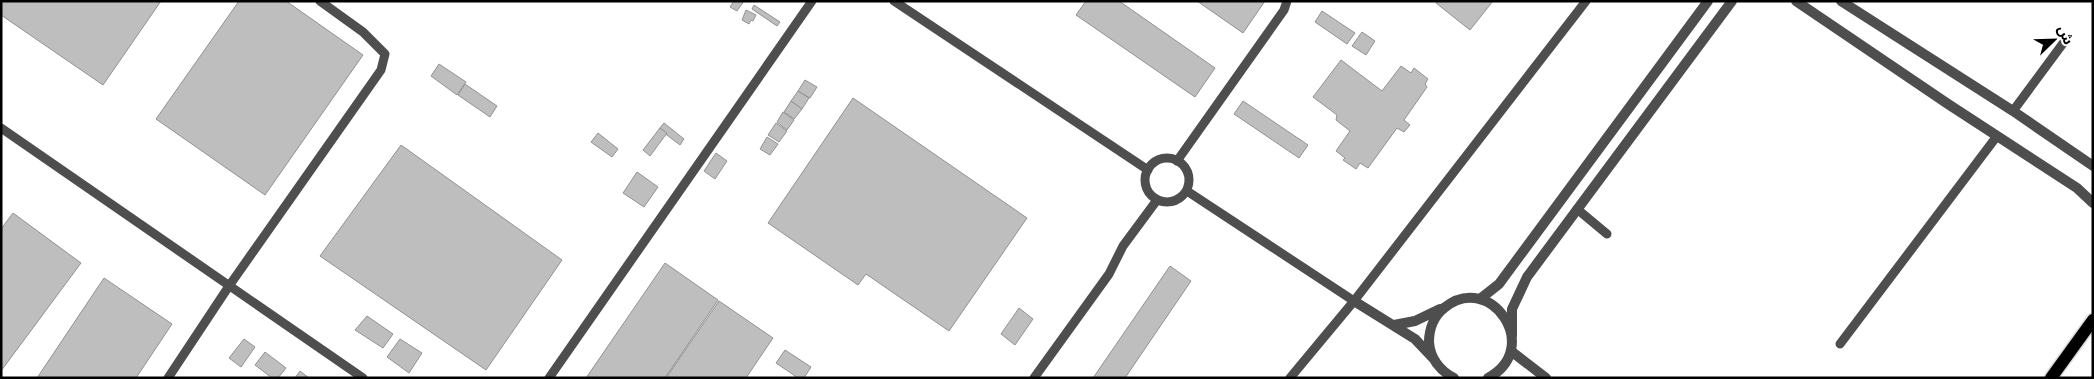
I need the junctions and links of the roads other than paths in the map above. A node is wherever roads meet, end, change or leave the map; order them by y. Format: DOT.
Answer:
graph roads {
  1 [pos="320,1"];
  2 [pos="812,1"];
  3 [pos="894,1"];
  4 [pos="1286,1"];
  5 [pos="1586,1"];
  6 [pos="1708,1"];
  7 [pos="1732,1"];
  8 [pos="1796,1"];
  9 [pos="1841,1"];
  10 [pos="2064,42"];
  11 [pos="2013,111"];
  12 [pos="1,128"];
  13 [pos="1997,136"];
  14 [pos="1177,161"];
  15 [pos="2093,166"];
  16 [pos="1148,170"];
  17 [pos="1187,190"];
  18 [pos="1157,200"];
  19 [pos="2093,203"];
  20 [pos="1577,209"];
  21 [pos="1607,234"];
  22 [pos="229,286"];
  23 [pos="1480,299"];
  24 [pos="1354,302"];
  25 [pos="1445,307"];
  26 [pos="2093,320"];
  27 [pos="1394,325"];
  28 [pos="1512,335"];
  29 [pos="1840,344"];
  30 [pos="1511,351"];
  31 [pos="1435,361"];
  32 [pos="1446,376"];
  33 [pos="1493,377"];
  34 [pos="168,378"];
  35 [pos="362,378"];
  36 [pos="549,378"];
  37 [pos="1034,378"];
  38 [pos="1290,378"];
  39 [pos="1546,378"];
  40 [pos="2051,378"];
  1 -- 22 [label="lane"];
  2 -- 36 [label="lane"];
  3 -- 16 [label="lane"];
  4 -- 14 [label="lane"];
  5 -- 24 [label="lane"];
  6 -- 23 [label="street"];
  7 -- 20 [label="street"];
  8 -- 13 [label="street"];
  9 -- 11 [label="street"];
  10 -- 11 [label="lane"];
  11 -- 15 [label="street"];
  12 -- 22 [label="lane"];
  13 -- 19 [label="street"];
  13 -- 29 [label="lane"];
  14 -- 16 [label="lane"];
  14 -- 17 [label="lane"];
  16 -- 18 [label="lane"];
  17 -- 18 [label="lane"];
  17 -- 24 [label="lane"];
  18 -- 37 [label="lane"];
  20 -- 21 [label="lane"];
  20 -- 28 [label="street"];
  22 -- 34 [label="lane"];
  22 -- 35 [label="lane"];
  23 -- 25 [label="street"];
  23 -- 28 [label="street"];
  24 -- 27 [label="street"];
  24 -- 38 [label="lane"];
  25 -- 27 [label="street"];
  25 -- 31 [label="street"];
  26 -- 40 [label="main road"];
  27 -- 31 [label="street"];
  28 -- 30 [label="street"];
  30 -- 33 [label="street"];
  30 -- 39 [label="street"];
  31 -- 32 [label="street"];
}
